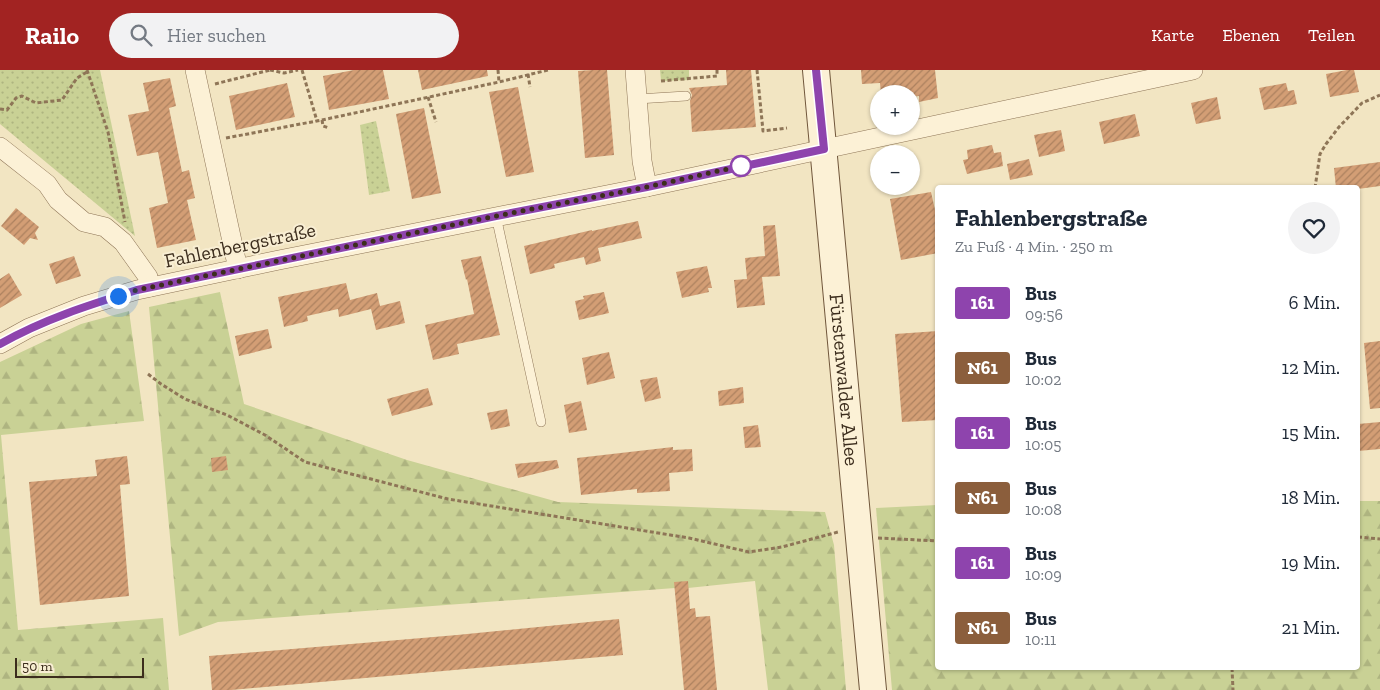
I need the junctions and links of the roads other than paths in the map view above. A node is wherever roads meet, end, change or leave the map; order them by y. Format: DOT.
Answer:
graph roads {
  1 [pos="195,70"];
  2 [pos="635,70"];
  3 [pos="816,70"];
  4 [pos="1193,70"];
  5 [pos="686,96"];
  6 [pos="637,99"];
  7 [pos="0,147"];
  8 [pos="824,149"];
  9 [pos="647,187"];
  10 [pos="496,216"];
  11 [pos="238,269"];
  12 [pos="150,287"];
  13 [pos="0,344"];
  14 [pos="541,422"];
  15 [pos="872,690"];
  1 -- 11 [label="street"];
  2 -- 6 [label="street"];
  3 -- 8 [label="main road, Fürstenwalder Allee"];
  4 -- 8 [label="street, Fahlenbergstraße"];
  5 -- 6 [label="lane"];
  6 -- 9 [label="street"];
  7 -- 12 [label="street"];
  8 -- 9 [label="street, Fahlenbergstraße"];
  8 -- 15 [label="main road, Fürstenwalder Allee"];
  9 -- 10 [label="street, Fahlenbergstraße"];
  10 -- 11 [label="street, Fahlenbergstraße"];
  10 -- 14 [label="lane"];
  11 -- 12 [label="street, Fahlenbergstraße"];
  12 -- 13 [label="street, Fahlenbergstraße"];
}
